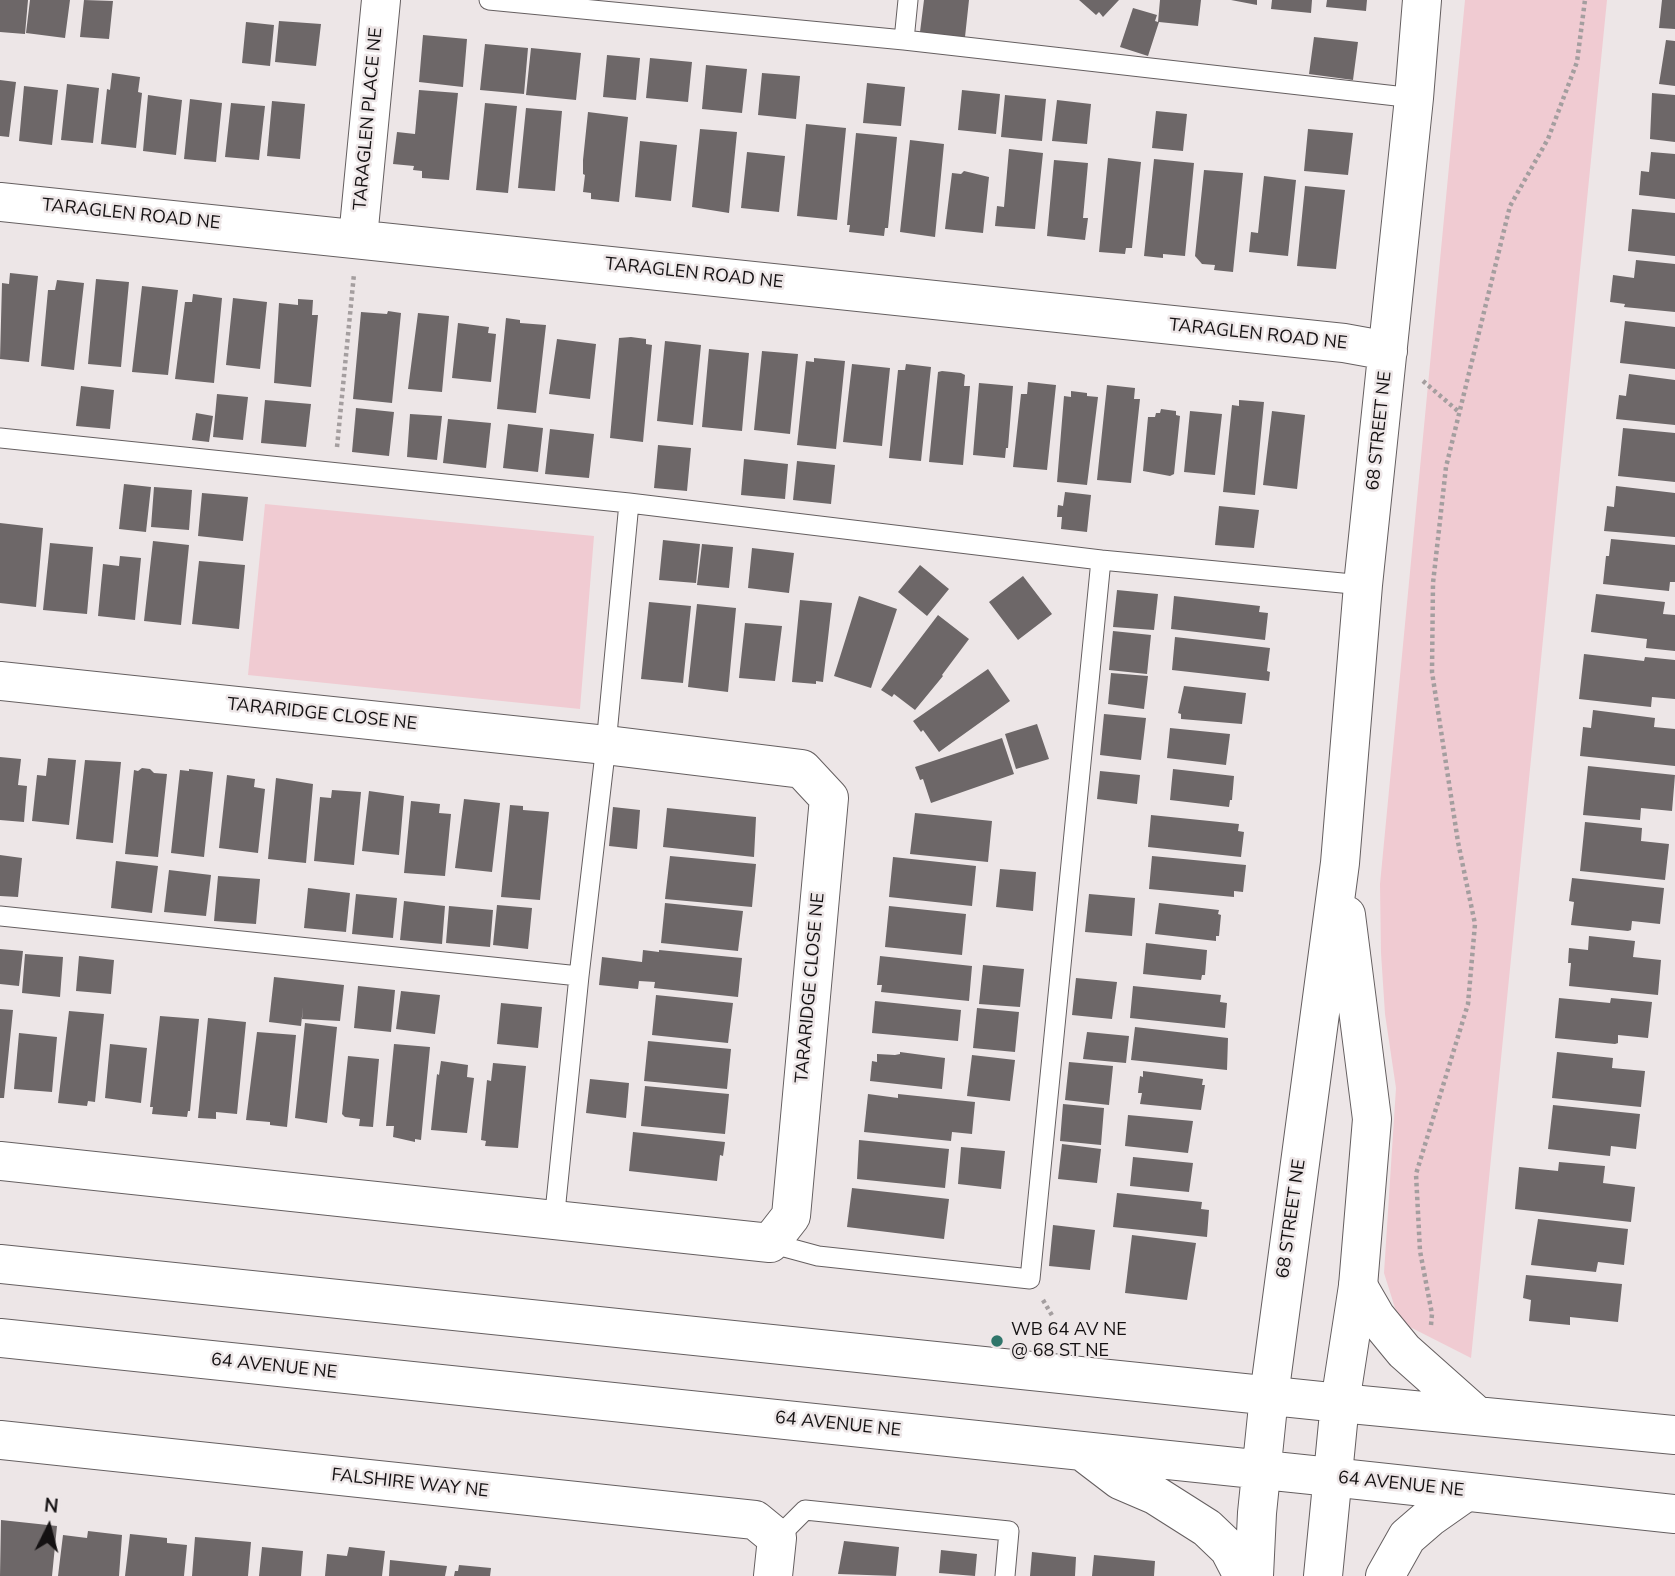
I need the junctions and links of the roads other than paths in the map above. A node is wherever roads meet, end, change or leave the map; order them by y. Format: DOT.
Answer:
graph roads {
  1 [pos="381,0"];
  2 [pos="489,0"];
  3 [pos="908,0"];
  4 [pos="1422,0"];
  5 [pos="904,40"];
  6 [pos="1414,98"];
  7 [pos="0,202"];
  8 [pos="358,239"];
  9 [pos="1388,351"];
  10 [pos="0,438"];
  11 [pos="629,503"];
  12 [pos="1101,560"];
  13 [pos="1363,584"];
  14 [pos="0,681"];
  15 [pos="606,745"];
  16 [pos="1340,863"];
  17 [pos="0,916"];
  18 [pos="579,976"];
  19 [pos="0,1161"];
  20 [pos="554,1222"];
  21 [pos="770,1243"];
  22 [pos="0,1264"];
  23 [pos="1358,1286"];
  24 [pos="0,1338"];
  25 [pos="1269,1396"];
  26 [pos="1340,1403"];
  27 [pos="1476,1415"];
  28 [pos="1675,1435"];
  29 [pos="0,1440"];
  30 [pos="1080,1450"];
  31 [pos="1262,1469"];
  32 [pos="1331,1477"];
  33 [pos="1466,1492"];
  34 [pos="1675,1514"];
  35 [pos="777,1538"];
  36 [pos="773,1576"];
  37 [pos="1005,1576"];
  38 [pos="1243,1576"];
  39 [pos="1254,1576"];
  40 [pos="1323,1576"];
  41 [pos="1385,1576"];
  1 -- 8 [label="street, TARAGLEN PLACE NE"];
  2 -- 5 [label="lane"];
  3 -- 5 [label="lane"];
  4 -- 6 [label="street, 68 STREET NE"];
  5 -- 6 [label="lane"];
  6 -- 9 [label="street, 68 STREET NE"];
  7 -- 8 [label="street, TARAGLEN ROAD NE"];
  8 -- 9 [label="street, TARAGLEN ROAD NE"];
  9 -- 13 [label="street, 68 STREET NE"];
  10 -- 11 [label="lane"];
  11 -- 12 [label="lane"];
  11 -- 15 [label="lane"];
  12 -- 13 [label="lane"];
  12 -- 21 [label="lane"];
  13 -- 16 [label="street, 68 STREET NE"];
  14 -- 15 [label="street, TARARIDGE CLOSE NE"];
  15 -- 18 [label="lane"];
  15 -- 21 [label="street, TARARIDGE CLOSE NE"];
  16 -- 23 [label="street, 68 STREET NE"];
  16 -- 25 [label="street, 68 STREET NE"];
  17 -- 18 [label="lane"];
  18 -- 20 [label="lane"];
  19 -- 20 [label="street"];
  20 -- 21 [label="street"];
  22 -- 25 [label="street"];
  23 -- 26 [label="street, 68 STREET NE"];
  23 -- 27 [label="street"];
  24 -- 30 [label="street, 64 AVENUE NE"];
  25 -- 26 [label="street"];
  25 -- 31 [label="street, 68 STREET NE"];
  26 -- 27 [label="street"];
  26 -- 32 [label="street, 68 STREET NE"];
  27 -- 28 [label="street"];
  29 -- 35 [label="street, FALSHIRE WAY NE"];
  30 -- 31 [label="street, 64 AVENUE NE"];
  30 -- 38 [label="street"];
  31 -- 32 [label="street, 64 AVENUE NE"];
  31 -- 39 [label="street, 68 STREET NE"];
  32 -- 33 [label="street, 64 AVENUE NE"];
  32 -- 40 [label="street, 68 STREET NE"];
  33 -- 34 [label="street, 64 AVENUE NE"];
  33 -- 41 [label="street"];
  35 -- 36 [label="street"];
  35 -- 37 [label="lane"];
}
